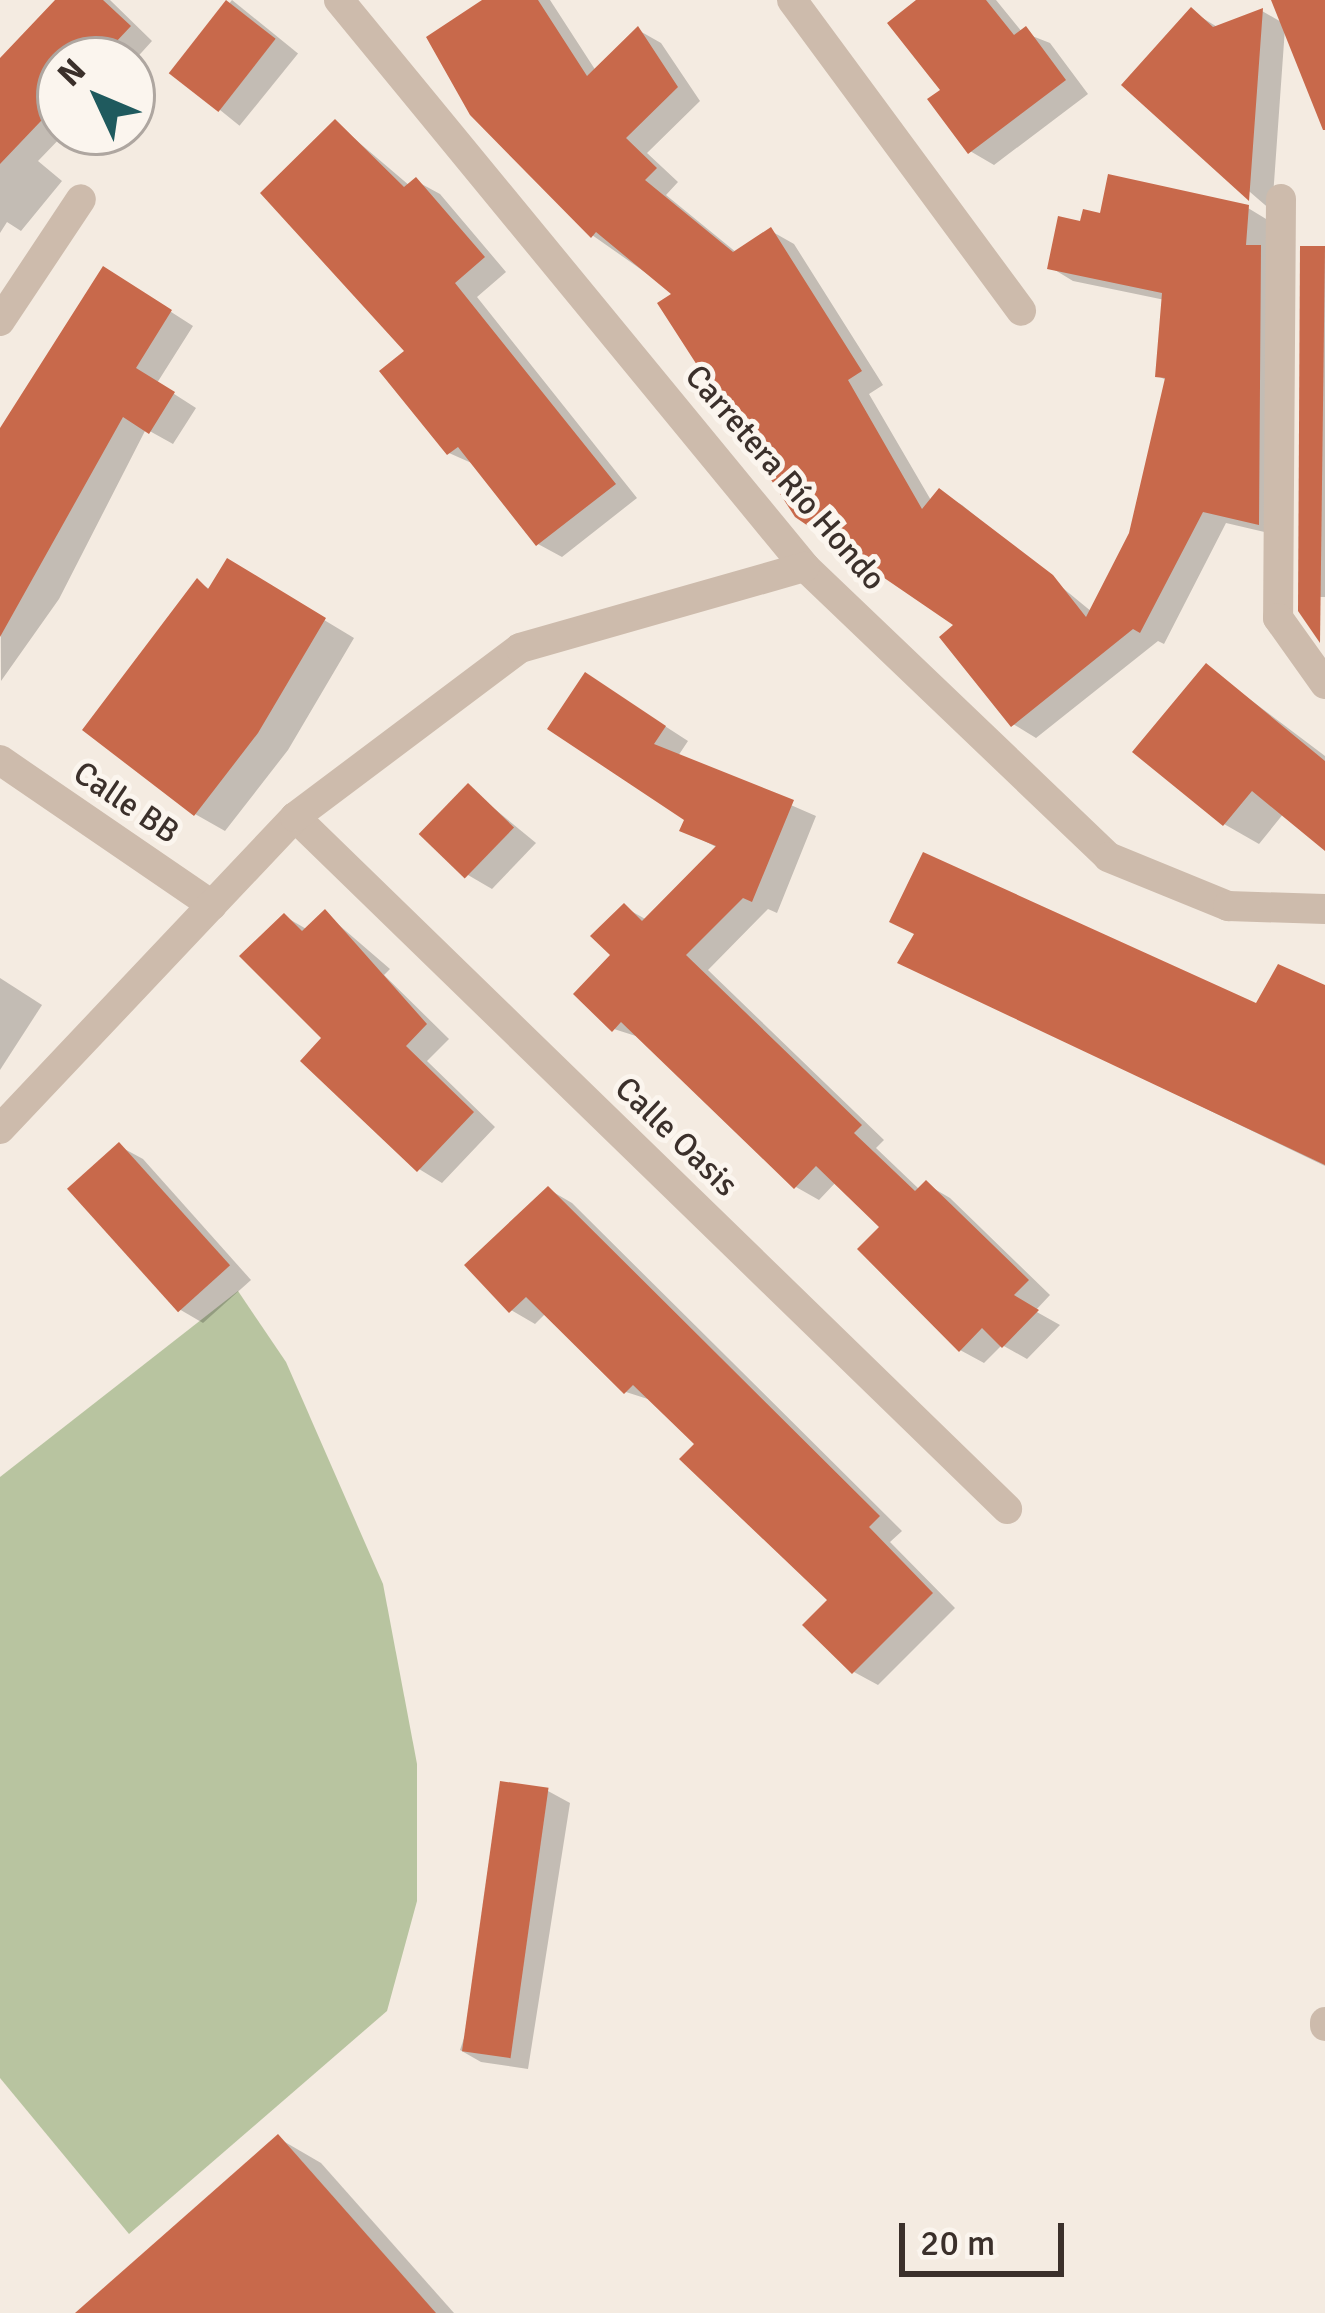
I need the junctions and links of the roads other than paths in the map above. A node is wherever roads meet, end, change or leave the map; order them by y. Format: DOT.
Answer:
graph roads {
  1 [pos="340,0"];
  2 [pos="792,0"];
  3 [pos="81,199"];
  4 [pos="1280,199"];
  5 [pos="1021,311"];
  6 [pos="0,321"];
  7 [pos="806,567"];
  8 [pos="1325,684"];
  9 [pos="0,760"];
  10 [pos="295,817"];
  11 [pos="212,905"];
  12 [pos="1325,909"];
  13 [pos="0,1129"];
  14 [pos="1007,1508"];
  1 -- 7 [label="street, Carretera Río Hondo"];
  2 -- 5 [label="street"];
  3 -- 6 [label="street"];
  4 -- 8 [label="street"];
  7 -- 10 [label="street"];
  7 -- 12 [label="street, Carretera Río Hondo"];
  9 -- 11 [label="street, Calle BB"];
  10 -- 11 [label="street"];
  10 -- 14 [label="street, Calle Oasis"];
  11 -- 13 [label="street"];
}
